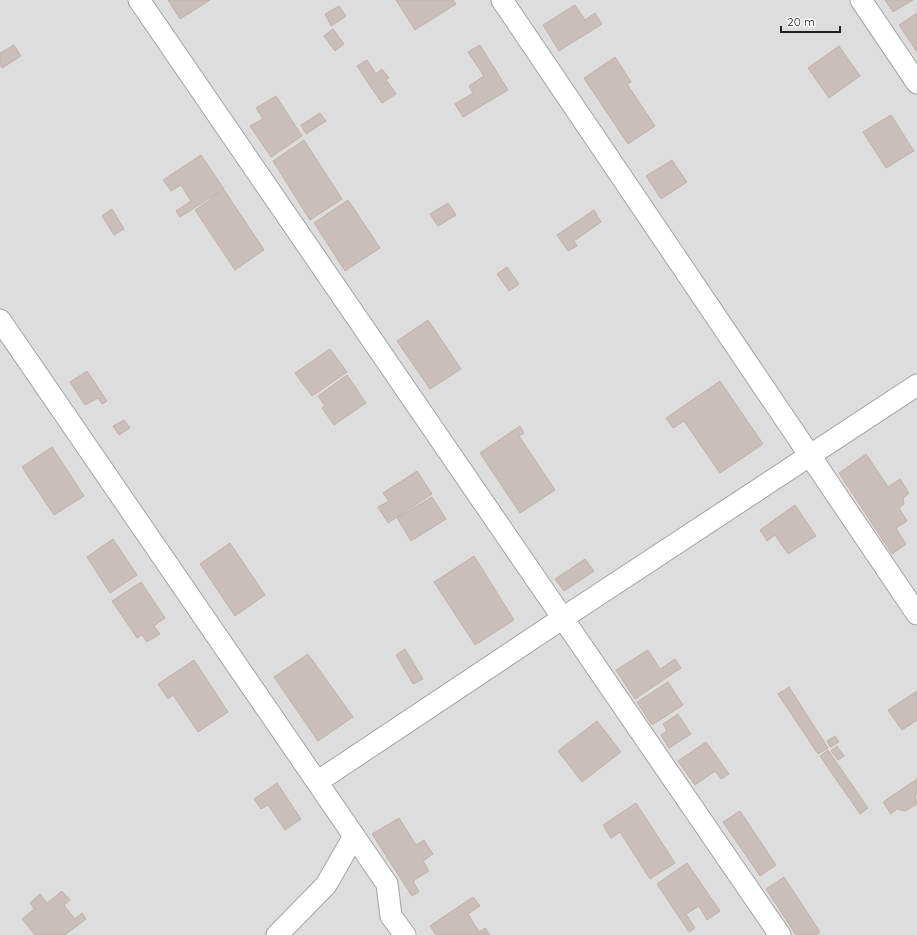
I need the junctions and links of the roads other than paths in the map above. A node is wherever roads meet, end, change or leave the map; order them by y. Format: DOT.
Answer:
graph roads {
  1 [pos="139,0"];
  2 [pos="502,0"];
  3 [pos="861,0"];
  4 [pos="917,83"];
  5 [pos="0,320"];
  6 [pos="917,385"];
  7 [pos="811,456"];
  8 [pos="917,614"];
  9 [pos="563,618"];
  10 [pos="318,782"];
  11 [pos="354,836"];
  12 [pos="277,935"];
  13 [pos="405,935"];
  14 [pos="780,935"];
  1 -- 9 [label="street"];
  2 -- 7 [label="street"];
  3 -- 4 [label="street"];
  5 -- 10 [label="street"];
  6 -- 7 [label="street"];
  7 -- 8 [label="street"];
  7 -- 9 [label="street"];
  9 -- 10 [label="street"];
  9 -- 14 [label="street"];
  10 -- 11 [label="street"];
  11 -- 12 [label="street"];
  11 -- 13 [label="street"];
}
